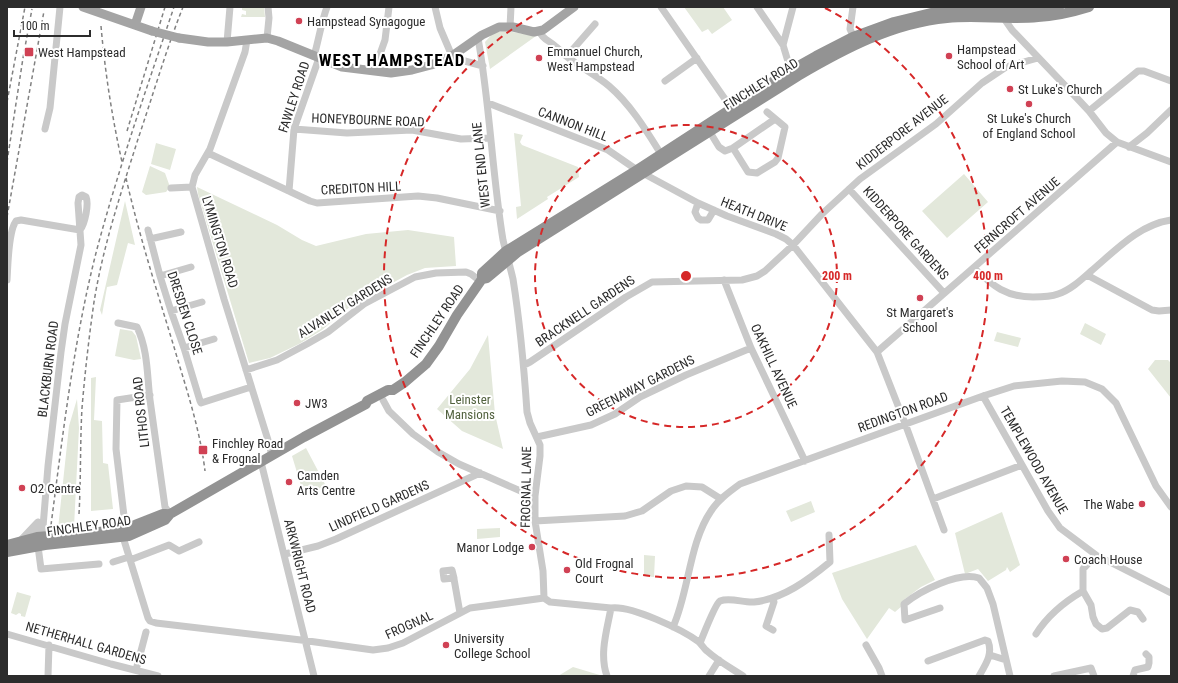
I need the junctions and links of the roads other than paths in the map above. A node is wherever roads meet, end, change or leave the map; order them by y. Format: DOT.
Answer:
graph roads {
  1 [pos="60,7"];
  2 [pos="83,7"];
  3 [pos="142,7"];
  4 [pos="230,7"];
  5 [pos="268,7"];
  6 [pos="327,7"];
  7 [pos="389,7"];
  8 [pos="434,7"];
  9 [pos="511,7"];
  10 [pos="574,7"];
  11 [pos="661,7"];
  12 [pos="757,7"];
  13 [pos="793,7"];
  14 [pos="853,7"];
  15 [pos="1059,7"];
  16 [pos="1089,7"];
  17 [pos="988,8"];
  18 [pos="1003,18"];
  19 [pos="595,24"];
  20 [pos="135,26"];
  21 [pos="510,27"];
  22 [pos="540,32"];
  23 [pos="267,38"];
  24 [pos="478,38"];
  25 [pos="247,40"];
  26 [pos="855,41"];
  27 [pos="227,42"];
  28 [pos="783,45"];
  29 [pos="454,55"];
  30 [pos="567,56"];
  31 [pos="317,57"];
  32 [pos="697,58"];
  33 [pos="1038,58"];
  34 [pos="483,66"];
  35 [pos="374,71"];
  36 [pos="793,74"];
  37 [pos="665,81"];
  38 [pos="1171,81"];
  39 [pos="488,103"];
  40 [pos="1171,110"];
  41 [pos="1089,111"];
  42 [pos="734,112"];
  43 [pos="767,112"];
  44 [pos="775,119"];
  45 [pos="45,129"];
  46 [pos="294,129"];
  47 [pos="708,129"];
  48 [pos="490,138"];
  49 [pos="1117,142"];
  50 [pos="1129,147"];
  51 [pos="733,148"];
  52 [pos="208,153"];
  53 [pos="661,154"];
  54 [pos="1171,162"];
  55 [pos="641,171"];
  56 [pos="192,187"];
  57 [pos="171,188"];
  58 [pos="849,189"];
  59 [pos="289,191"];
  60 [pos="698,203"];
  61 [pos="714,210"];
  62 [pos="500,211"];
  63 [pos="1171,220"];
  64 [pos="148,230"];
  65 [pos="181,232"];
  66 [pos="150,239"];
  67 [pos="794,245"];
  68 [pos="507,255"];
  69 [pos="191,267"];
  70 [pos="975,269"];
  71 [pos="1087,275"];
  72 [pos="160,276"];
  73 [pos="7,280"];
  74 [pos="481,280"];
  75 [pos="724,280"];
  76 [pos="944,293"];
  77 [pos="202,302"];
  78 [pos="1171,310"];
  79 [pos="171,311"];
  80 [pos="118,323"];
  81 [pos="214,339"];
  82 [pos="184,348"];
  83 [pos="751,348"];
  84 [pos="877,352"];
  85 [pos="524,365"];
  86 [pos="246,370"];
  87 [pos="251,387"];
  88 [pos="393,390"];
  89 [pos="150,395"];
  90 [pos="983,396"];
  91 [pos="382,400"];
  92 [pos="366,404"];
  93 [pos="905,423"];
  94 [pos="537,437"];
  95 [pos="272,456"];
  96 [pos="805,461"];
  97 [pos="262,462"];
  98 [pos="1022,465"];
  99 [pos="480,473"];
  100 [pos="535,496"];
  101 [pos="721,499"];
  102 [pos="933,499"];
  103 [pos="1171,507"];
  104 [pos="43,512"];
  105 [pos="170,514"];
  106 [pos="535,521"];
  107 [pos="38,522"];
  108 [pos="944,530"];
  109 [pos="126,533"];
  110 [pos="829,535"];
  111 [pos="39,540"];
  112 [pos="19,542"];
  113 [pos="199,542"];
  114 [pos="7,545"];
  115 [pos="7,552"];
  116 [pos="285,554"];
  117 [pos="1096,555"];
  118 [pos="129,558"];
  119 [pos="113,562"];
  120 [pos="99,564"];
  121 [pos="454,578"];
  122 [pos="1083,591"];
  123 [pos="1171,594"];
  124 [pos="544,598"];
  125 [pos="773,598"];
  126 [pos="612,608"];
  127 [pos="940,608"];
  128 [pos="460,612"];
  129 [pos="1143,619"];
  130 [pos="674,627"];
  131 [pos="773,630"];
  132 [pos="146,632"];
  133 [pos="7,634"];
  134 [pos="1036,634"];
  135 [pos="306,640"];
  136 [pos="700,643"];
  137 [pos="866,645"];
  138 [pos="50,646"];
  139 [pos="1146,654"];
  140 [pos="866,655"];
  141 [pos="990,655"];
  142 [pos="719,660"];
  143 [pos="1006,660"];
  144 [pos="928,661"];
  145 [pos="136,670"];
  146 [pos="48,676"];
  147 [pos="158,676"];
  148 [pos="314,676"];
  149 [pos="607,676"];
  150 [pos="709,676"];
  151 [pos="743,676"];
  152 [pos="878,676"];
  153 [pos="882,676"];
  154 [pos="980,676"];
  155 [pos="1010,676"];
  156 [pos="1054,676"];
  157 [pos="1094,676"];
  158 [pos="1133,676"];
  1 -- 45 [label="street"];
  2 -- 20 [label="main road"];
  3 -- 20 [label="main road"];
  4 -- 27 [label="street"];
  5 -- 23 [label="street"];
  6 -- 31 [label="street, FAWLEY ROAD"];
  7 -- 35 [label="street"];
  8 -- 29 [label="street"];
  9 -- 21 [label="street"];
  10 -- 22 [label="main road"];
  11 -- 32 [label="street"];
  12 -- 28 [label="street"];
  13 -- 28 [label="street"];
  14 -- 26 [label="street"];
  15 -- 17 [label="highway, FINCHLEY ROAD"];
  16 -- 18 [label="highway, FINCHLEY ROAD"];
  17 -- 18 [label="main road"];
  17 -- 26 [label="highway, FINCHLEY ROAD"];
  18 -- 26 [label="highway, FINCHLEY ROAD"];
  18 -- 33 [label="street"];
  19 -- 30 [label="street"];
  20 -- 27 [label="main road, bridge"];
  21 -- 22 [label="main road"];
  21 -- 24 [label="main road"];
  22 -- 30 [label="street"];
  23 -- 25 [label="main road"];
  23 -- 31 [label="main road"];
  24 -- 29 [label="main road"];
  24 -- 34 [label="street, WEST END LANE"];
  25 -- 27 [label="main road"];
  25 -- 52 [label="street, LYMINGTON ROAD"];
  26 -- 36 [label="highway, FINCHLEY ROAD"];
  28 -- 36 [label="street"];
  29 -- 34 [label="street"];
  29 -- 35 [label="main road"];
  30 -- 53 [label="street"];
  31 -- 35 [label="main road"];
  31 -- 46 [label="street, FAWLEY ROAD"];
  32 -- 37 [label="street"];
  32 -- 42 [label="street"];
  33 -- 41 [label="street"];
  33 -- 58 [label="street, KIDDERPORE AVENUE"];
  34 -- 39 [label="street, WEST END LANE"];
  36 -- 42 [label="highway, FINCHLEY ROAD"];
  38 -- 41 [label="street"];
  39 -- 48 [label="street, WEST END LANE"];
  39 -- 55 [label="street, CANNON HILL"];
  40 -- 50 [label="street"];
  41 -- 49 [label="street"];
  42 -- 47 [label="highway, FINCHLEY ROAD"];
  43 -- 44 [label="street"];
  44 -- 51 [label="street"];
  44 -- 51 [label="street"];
  46 -- 48 [label="street, HONEYBOURNE ROAD"];
  46 -- 59 [label="street, FAWLEY ROAD"];
  47 -- 51 [label="street"];
  47 -- 53 [label="highway, FINCHLEY ROAD"];
  47 -- 55 [label="highway, FINCHLEY ROAD"];
  48 -- 62 [label="street, WEST END LANE"];
  49 -- 50 [label="street"];
  49 -- 70 [label="street, FERNCROFT AVENUE"];
  50 -- 54 [label="street"];
  52 -- 56 [label="street, LYMINGTON ROAD"];
  52 -- 59 [label="street, CREDITON HILL"];
  53 -- 55 [label="highway, FINCHLEY ROAD"];
  55 -- 60 [label="street, HEATH DRIVE"];
  55 -- 68 [label="highway, FINCHLEY ROAD"];
  56 -- 57 [label="street"];
  56 -- 86 [label="street, LYMINGTON ROAD"];
  58 -- 67 [label="street, KIDDERPORE AVENUE"];
  58 -- 76 [label="street, KIDDERPORE GARDENS"];
  59 -- 62 [label="street, CREDITON HILL"];
  60 -- 61 [label="street, HEATH DRIVE"];
  60 -- 61 [label="street"];
  61 -- 67 [label="street, HEATH DRIVE"];
  62 -- 68 [label="street, WEST END LANE"];
  63 -- 71 [label="street"];
  64 -- 66 [label="street, DRESDEN CLOSE"];
  65 -- 66 [label="street"];
  66 -- 72 [label="street, DRESDEN CLOSE"];
  67 -- 75 [label="street, BRACKNELL GARDENS"];
  67 -- 84 [label="street, HEATH DRIVE"];
  68 -- 74 [label="highway, FINCHLEY ROAD"];
  68 -- 85 [label="street, FROGNAL LANE"];
  69 -- 72 [label="street"];
  70 -- 71 [label="street"];
  70 -- 76 [label="street, FERNCROFT AVENUE"];
  71 -- 78 [label="street"];
  72 -- 79 [label="street, DRESDEN CLOSE"];
  73 -- 104 [label="street, BLACKBURN ROAD"];
  74 -- 86 [label="street, ALVANLEY GARDENS"];
  74 -- 88 [label="highway, FINCHLEY ROAD"];
  75 -- 83 [label="street, OAKHILL AVENUE"];
  75 -- 85 [label="street, BRACKNELL GARDENS"];
  76 -- 84 [label="street, FERNCROFT AVENUE"];
  77 -- 79 [label="street"];
  79 -- 82 [label="street, DRESDEN CLOSE"];
  80 -- 89 [label="street, LITHOS ROAD"];
  81 -- 82 [label="street"];
  82 -- 87 [label="street, DRESDEN CLOSE"];
  83 -- 94 [label="street, GREENAWAY GARDENS"];
  83 -- 96 [label="street, OAKHILL AVENUE"];
  84 -- 93 [label="street, HEATH DRIVE"];
  85 -- 94 [label="street, FROGNAL LANE"];
  86 -- 87 [label="street, LYMINGTON ROAD"];
  87 -- 95 [label="street, LYMINGTON ROAD"];
  88 -- 91 [label="highway, FINCHLEY ROAD"];
  88 -- 92 [label="highway, FINCHLEY ROAD"];
  89 -- 105 [label="street, LITHOS ROAD"];
  89 -- 109 [label="street, FROGNAL"];
  90 -- 93 [label="street, REDINGTON ROAD"];
  90 -- 98 [label="street, TEMPLEWOOD AVENUE"];
  90 -- 103 [label="street, REDINGTON ROAD"];
  91 -- 92 [label="highway, FINCHLEY ROAD"];
  91 -- 99 [label="street"];
  92 -- 95 [label="highway, FINCHLEY ROAD"];
  93 -- 96 [label="street, REDINGTON ROAD"];
  93 -- 102 [label="street, HEATH DRIVE"];
  94 -- 100 [label="street, FROGNAL LANE"];
  95 -- 97 [label="highway, FINCHLEY ROAD"];
  96 -- 101 [label="street, REDINGTON ROAD"];
  97 -- 105 [label="highway, FINCHLEY ROAD"];
  97 -- 116 [label="street, ARKWRIGHT ROAD"];
  98 -- 102 [label="street"];
  98 -- 117 [label="street, TEMPLEWOOD AVENUE"];
  99 -- 100 [label="street"];
  99 -- 116 [label="street, LINDFIELD GARDENS"];
  100 -- 106 [label="street, FROGNAL LANE"];
  101 -- 106 [label="street"];
  101 -- 130 [label="street, REDINGTON ROAD"];
  102 -- 108 [label="street, HEATH DRIVE"];
  104 -- 107 [label="street, BLACKBURN ROAD"];
  104 -- 111 [label="street, BLACKBURN ROAD"];
  105 -- 109 [label="highway, FINCHLEY ROAD"];
  106 -- 124 [label="street, FROGNAL LANE"];
  107 -- 111 [label="street, BLACKBURN ROAD"];
  107 -- 112 [label="street, BLACKBURN ROAD"];
  109 -- 111 [label="highway, FINCHLEY ROAD"];
  109 -- 118 [label="street, FROGNAL"];
  110 -- 125 [label="street"];
  111 -- 112 [label="highway, FINCHLEY ROAD"];
  111 -- 115 [label="highway, FINCHLEY ROAD"];
  111 -- 120 [label="street"];
  112 -- 114 [label="highway, FINCHLEY ROAD"];
  113 -- 118 [label="street"];
  116 -- 135 [label="street, ARKWRIGHT ROAD"];
  117 -- 122 [label="street"];
  117 -- 123 [label="street, TEMPLEWOOD AVENUE"];
  118 -- 119 [label="street"];
  118 -- 135 [label="street, FROGNAL"];
  121 -- 128 [label="street"];
  122 -- 129 [label="street"];
  122 -- 134 [label="street"];
  124 -- 126 [label="street, FROGNAL"];
  124 -- 128 [label="street, FROGNAL"];
  125 -- 131 [label="street"];
  125 -- 136 [label="street"];
  126 -- 130 [label="street, FROGNAL"];
  126 -- 149 [label="street"];
  127 -- 143 [label="street"];
  128 -- 135 [label="street, FROGNAL"];
  130 -- 136 [label="street, FROGNAL"];
  132 -- 145 [label="street"];
  133 -- 138 [label="street, NETHERHALL GARDENS"];
  135 -- 148 [label="street, ARKWRIGHT ROAD"];
  136 -- 142 [label="street, FROGNAL"];
  137 -- 153 [label="street"];
  138 -- 145 [label="street, NETHERHALL GARDENS"];
  138 -- 146 [label="street"];
  139 -- 158 [label="street"];
  140 -- 152 [label="street"];
  141 -- 143 [label="street"];
  141 -- 144 [label="street"];
  141 -- 154 [label="street"];
  142 -- 150 [label="street"];
  142 -- 151 [label="street, FROGNAL"];
  143 -- 155 [label="street"];
  145 -- 147 [label="street, NETHERHALL GARDENS"];
  156 -- 157 [label="street"];
}
